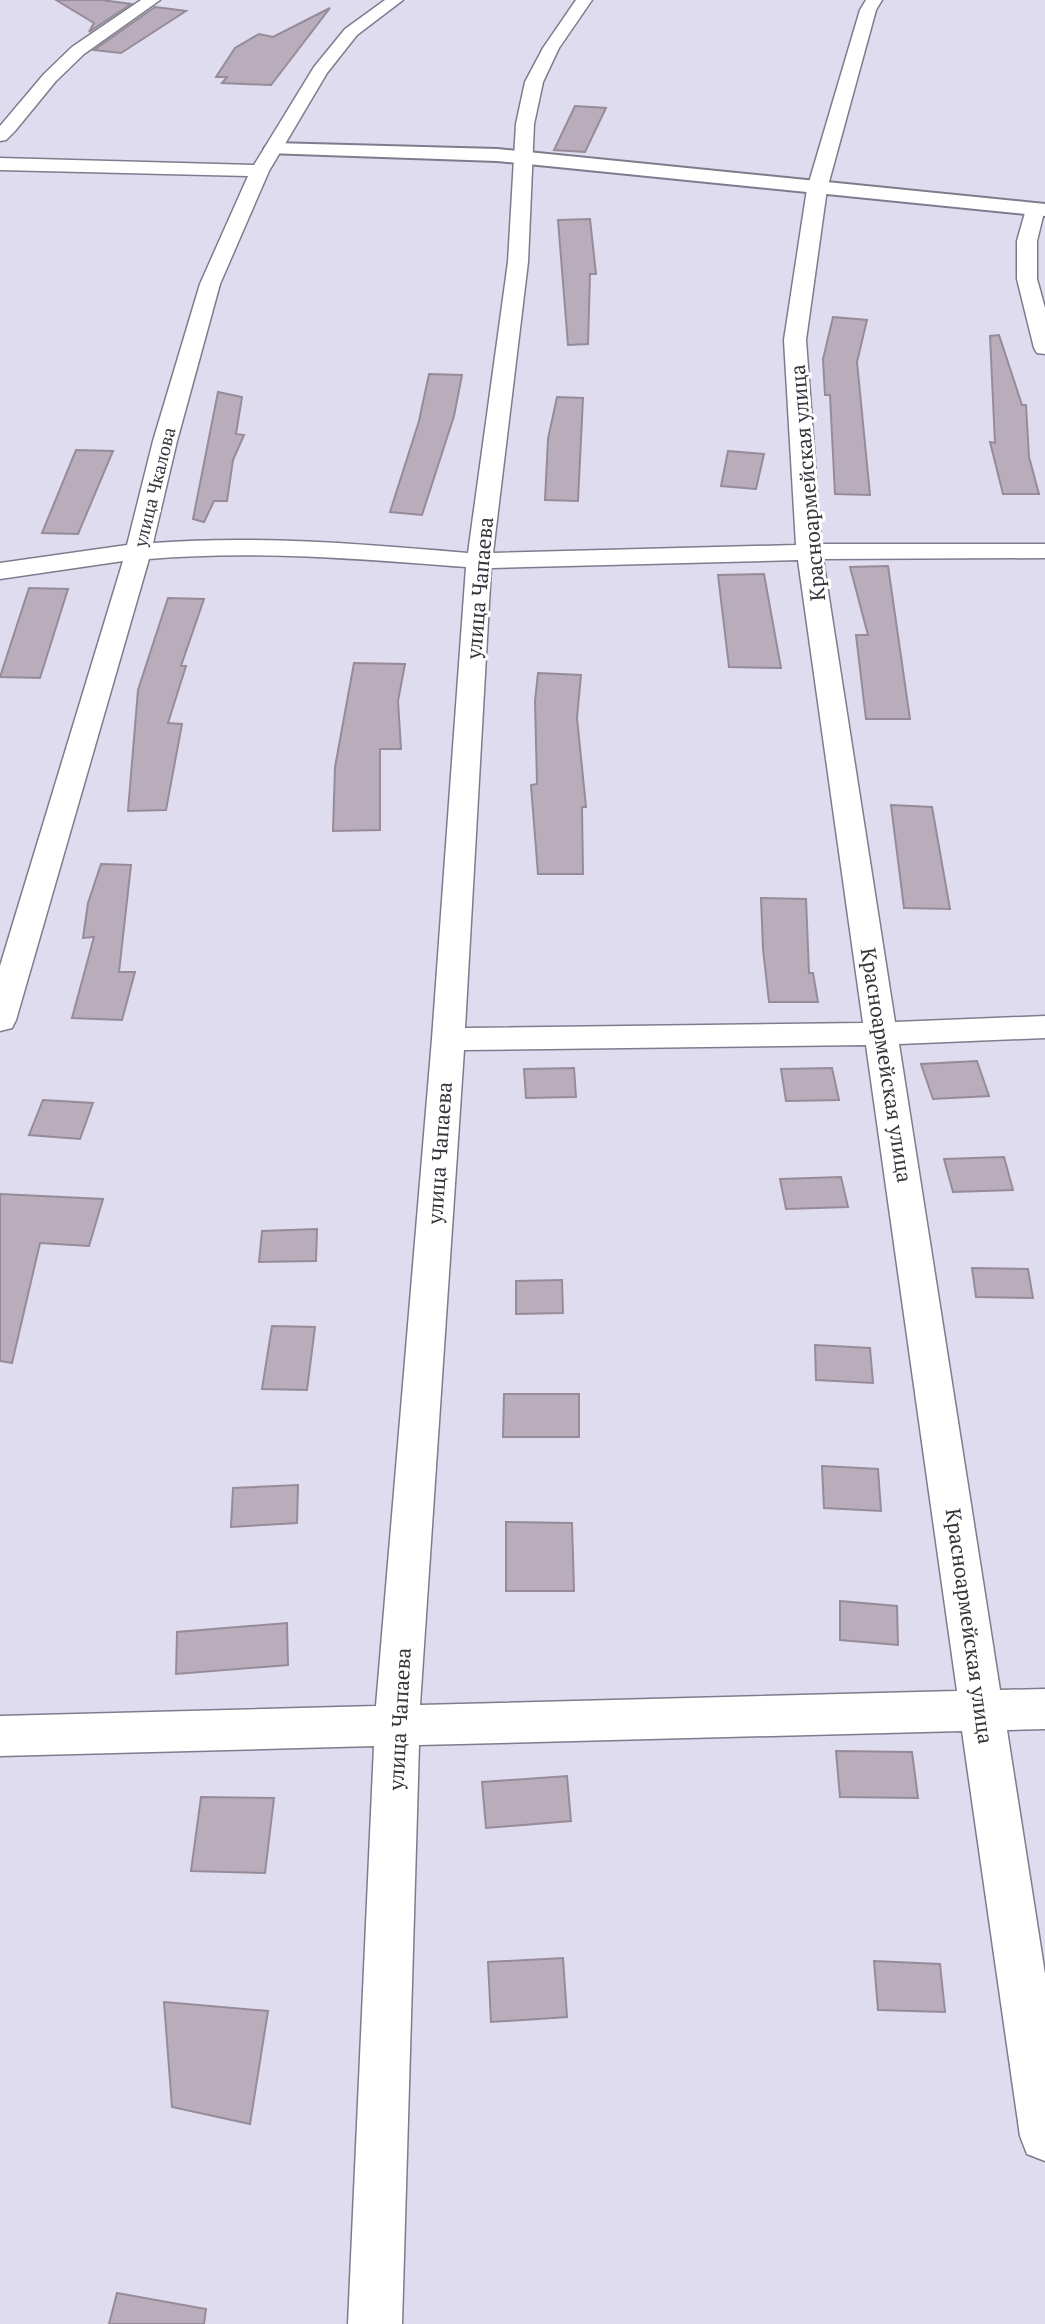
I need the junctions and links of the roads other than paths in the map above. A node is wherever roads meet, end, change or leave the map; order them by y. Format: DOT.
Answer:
graph roads {
  1 [pos="152,0"];
  2 [pos="395,0"];
  3 [pos="584,0"];
  4 [pos="874,0"];
  5 [pos="0,136"];
  6 [pos="274,149"];
  7 [pos="523,158"];
  8 [pos="0,164"];
  9 [pos="260,171"];
  10 [pos="817,189"];
  11 [pos="1040,210"];
  12 [pos="1045,348"];
  13 [pos="1045,551"];
  14 [pos="138,552"];
  15 [pos="808,552"];
  16 [pos="479,561"];
  17 [pos="0,571"];
  18 [pos="0,1020"];
  19 [pos="1045,1027"];
  20 [pos="882,1034"];
  21 [pos="448,1039"];
  22 [pos="1045,1709"];
  23 [pos="982,1712"];
  24 [pos="397,1724"];
  25 [pos="0,1736"];
  26 [pos="1045,2136"];
  27 [pos="375,2324"];
  1 -- 5 [label="street"];
  2 -- 6 [label="street, улица Чкалова"];
  3 -- 7 [label="street, улица Чапаева"];
  4 -- 10 [label="street, Красноармейская улица"];
  6 -- 7 [label="street"];
  6 -- 9 [label="street, улица Чкалова"];
  7 -- 10 [label="street"];
  7 -- 16 [label="street, улица Чапаева"];
  8 -- 9 [label="street"];
  9 -- 14 [label="street, улица Чкалова"];
  10 -- 11 [label="street"];
  10 -- 15 [label="street, Красноармейская улица"];
  11 -- 12 [label="street"];
  13 -- 15 [label="street"];
  14 -- 16 [label="street"];
  14 -- 17 [label="street"];
  14 -- 18 [label="street, улица Чкалова"];
  15 -- 16 [label="street"];
  15 -- 20 [label="street, Красноармейская улица"];
  16 -- 21 [label="street, улица Чапаева"];
  19 -- 20 [label="street"];
  20 -- 21 [label="street"];
  20 -- 23 [label="street, Красноармейская улица"];
  21 -- 24 [label="street, улица Чапаева"];
  22 -- 23 [label="street"];
  23 -- 24 [label="street"];
  23 -- 26 [label="street, Красноармейская улица"];
  24 -- 25 [label="street"];
  24 -- 27 [label="street, улица Чапаева"];
}
